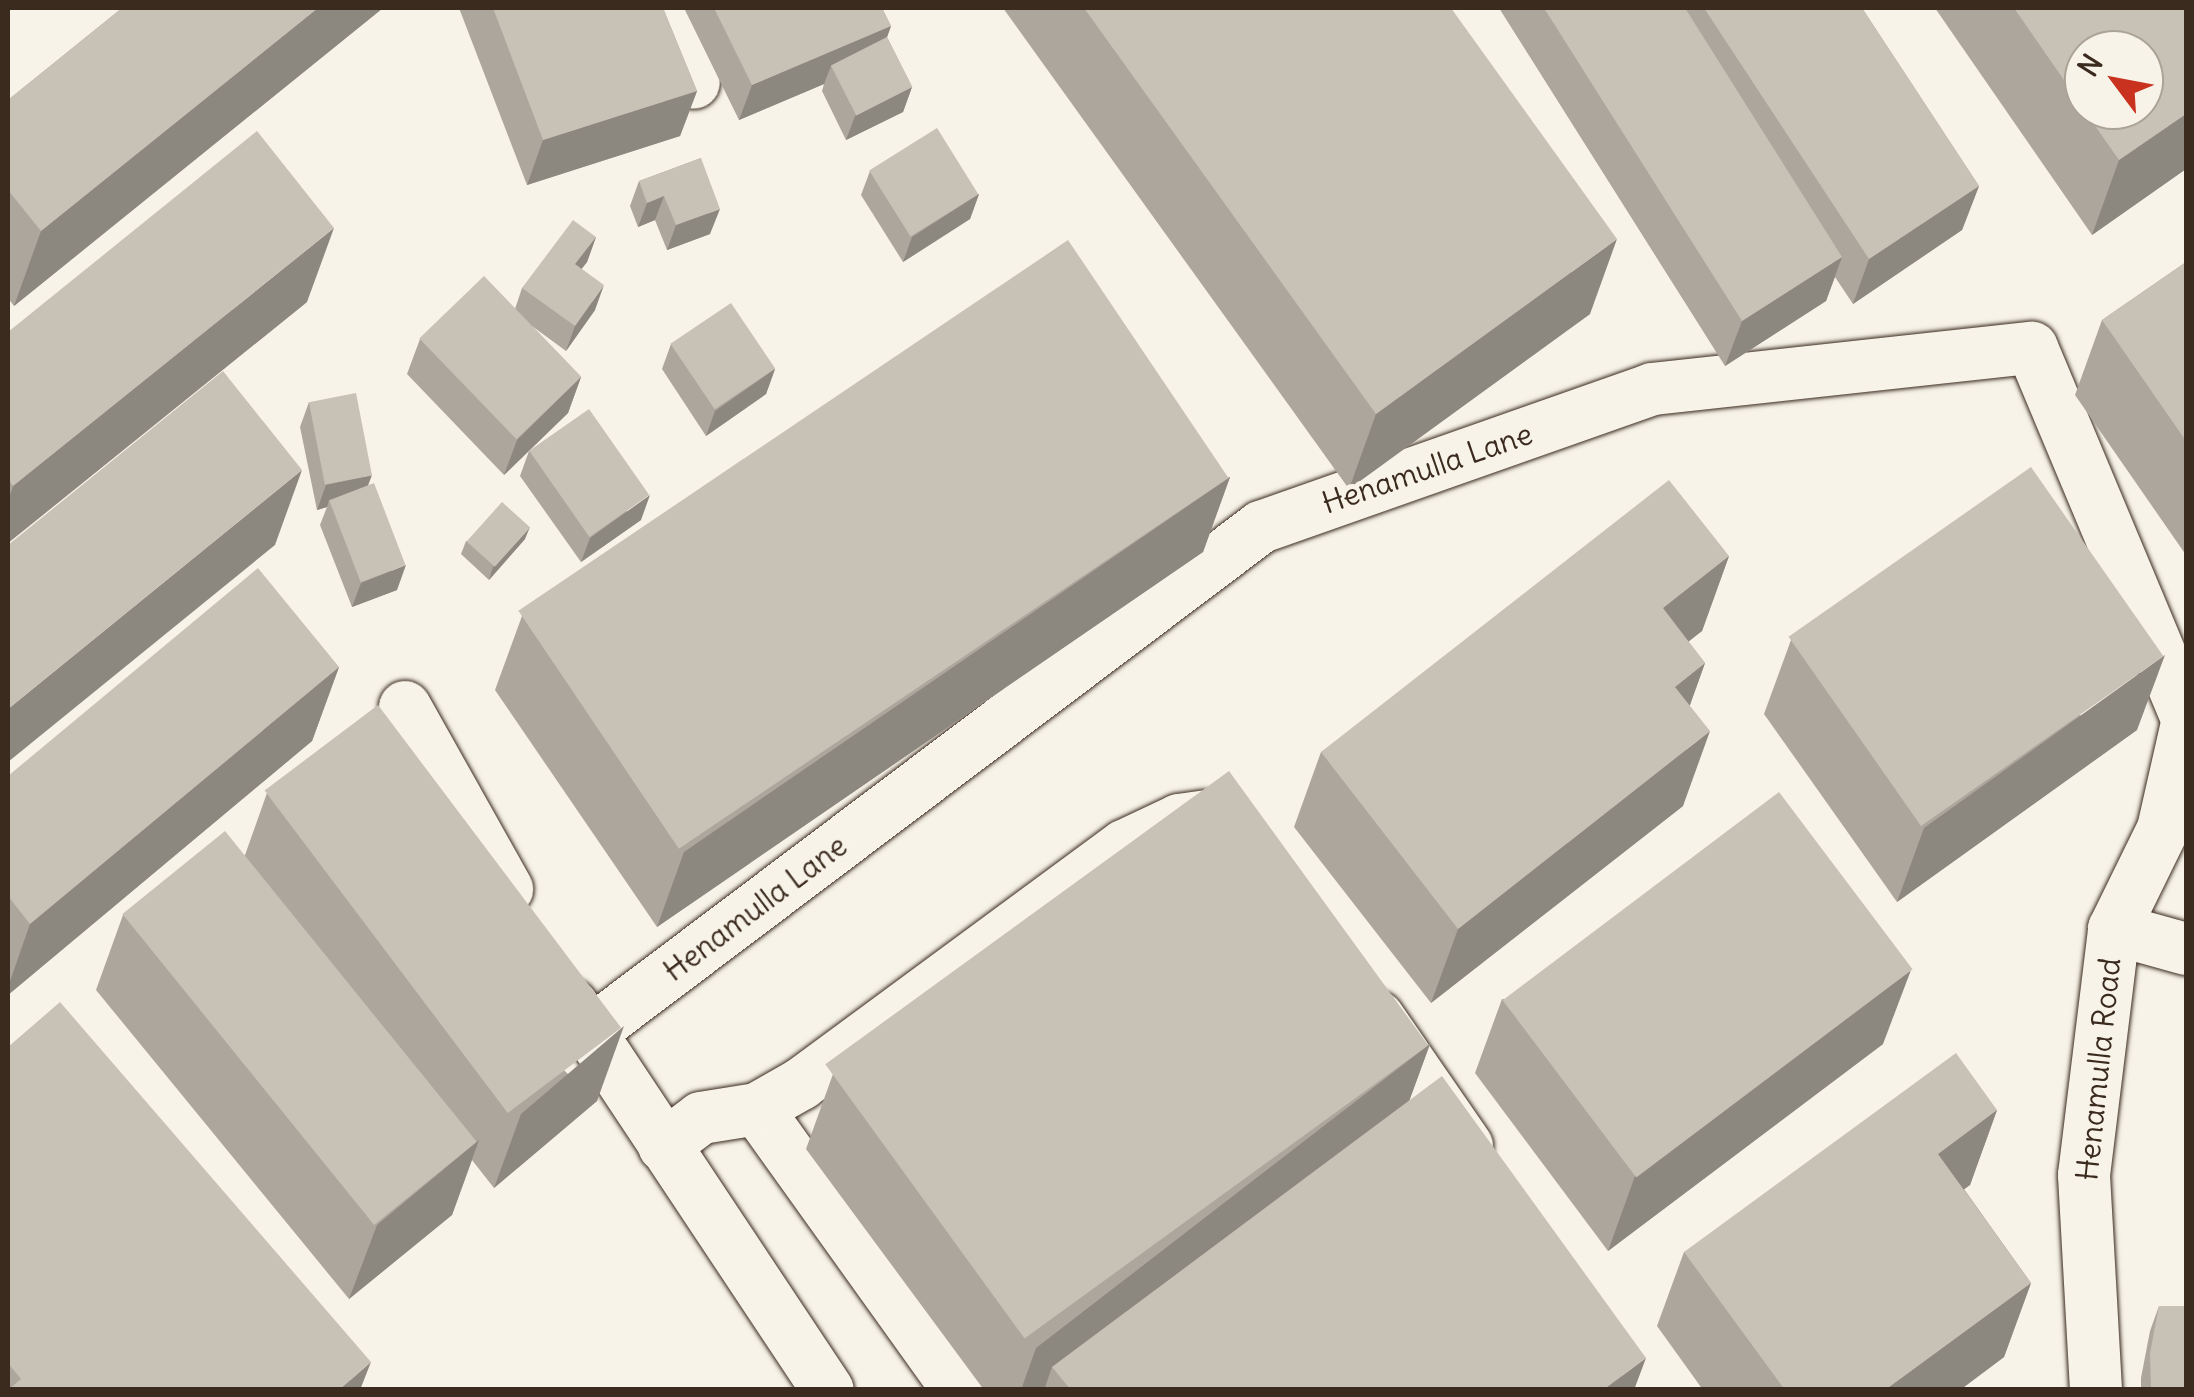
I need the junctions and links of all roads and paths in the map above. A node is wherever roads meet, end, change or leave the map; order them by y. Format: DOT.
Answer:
graph roads {
  1 [pos="668,8"];
  2 [pos="694,84"];
  3 [pos="405,707"];
  4 [pos="2186,716"];
  5 [pos="2186,728"];
  6 [pos="1248,846"];
  7 [pos="2114,928"];
  8 [pos="2186,950"];
  9 [pos="1352,980"];
  10 [pos="588,1034"];
  11 [pos="757,1109"];
  12 [pos="664,1146"];
  13 [pos="1499,1193"];
  14 [pos="828,1390"];
  15 [pos="958,1390"];
  16 [pos="2096,1390"];
  1 -- 2 [label="street"];
  3 -- 10 [label="street"];
  4 -- 10 [label="street, Henamulla Lane"];
  5 -- 7 [label="street"];
  6 -- 11 [label="street"];
  7 -- 8 [label="street"];
  7 -- 16 [label="street, Henamulla Road"];
  9 -- 13 [label="street"];
  10 -- 12 [label="street"];
  11 -- 12 [label="street"];
  11 -- 15 [label="street"];
  12 -- 14 [label="street"];
}
